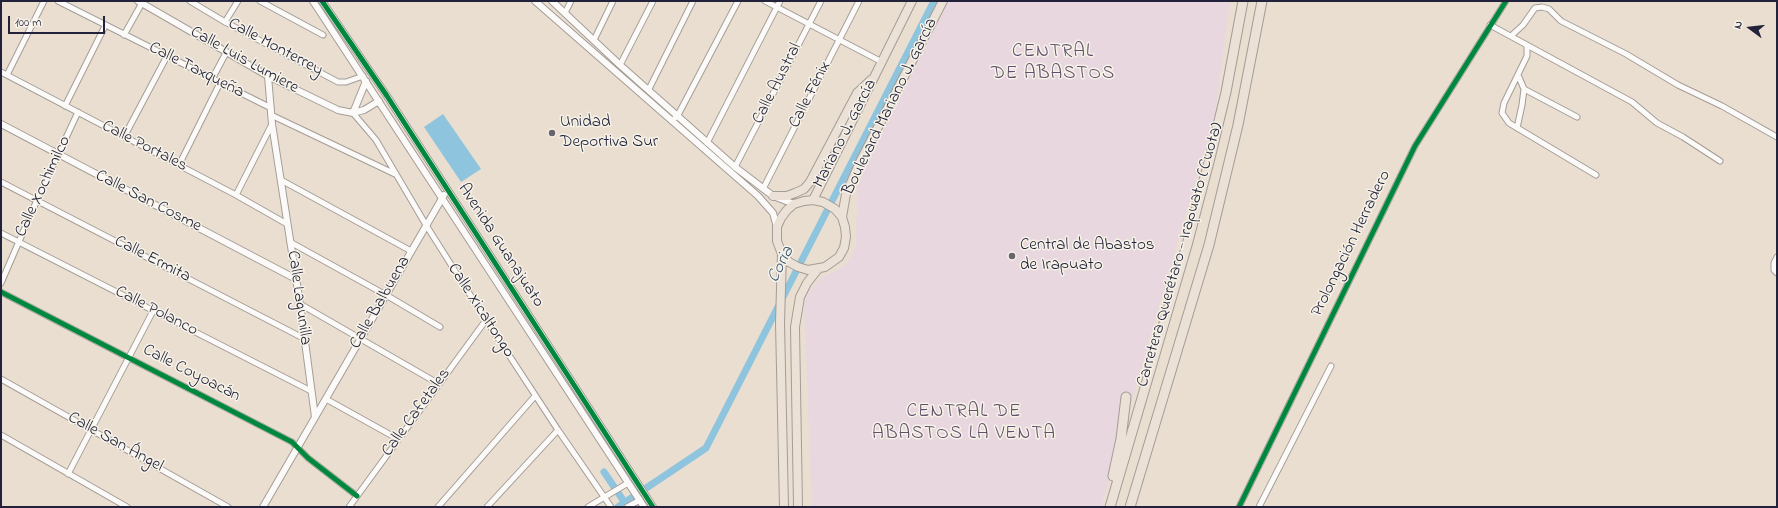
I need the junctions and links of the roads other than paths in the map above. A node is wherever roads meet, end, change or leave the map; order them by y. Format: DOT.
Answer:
graph roads {
  1 [pos="44,1"];
  2 [pos="58,1"];
  3 [pos="191,1"];
  4 [pos="238,1"];
  5 [pos="260,1"];
  6 [pos="313,1"];
  7 [pos="322,1"];
  8 [pos="535,1"];
  9 [pos="552,1"];
  10 [pos="571,1"];
  11 [pos="613,1"];
  12 [pos="653,1"];
  13 [pos="693,1"];
  14 [pos="738,1"];
  15 [pos="765,1"];
  16 [pos="780,1"];
  17 [pos="821,1"];
  18 [pos="859,1"];
  19 [pos="912,1"];
  20 [pos="943,1"];
  21 [pos="1243,1"];
  22 [pos="1262,1"];
  23 [pos="1506,1"];
  24 [pos="140,2"];
  25 [pos="777,7"];
  26 [pos="565,13"];
  27 [pos="225,22"];
  28 [pos="808,24"];
  29 [pos="1490,25"];
  30 [pos="105,26"];
  31 [pos="124,35"];
  32 [pos="323,35"];
  33 [pos="1511,36"];
  34 [pos="594,40"];
  35 [pos="839,40"];
  36 [pos="1527,45"];
  37 [pos="226,53"];
  38 [pos="167,56"];
  39 [pos="882,62"];
  40 [pos="620,65"];
  41 [pos="1,72"];
  42 [pos="6,75"];
  43 [pos="876,75"];
  44 [pos="1518,75"];
  45 [pos="268,76"];
  46 [pos="364,78"];
  47 [pos="212,79"];
  48 [pos="220,83"];
  49 [pos="649,89"];
  50 [pos="1524,89"];
  51 [pos="379,101"];
  52 [pos="65,106"];
  53 [pos="271,108"];
  54 [pos="78,112"];
  55 [pos="353,113"];
  56 [pos="271,115"];
  57 [pos="678,115"];
  58 [pos="1577,117"];
  59 [pos="672,121"];
  60 [pos="1,124"];
  61 [pos="272,124"];
  62 [pos="1517,128"];
  63 [pos="124,137"];
  64 [pos="1777,137"];
  65 [pos="708,143"];
  66 [pos="58,155"];
  67 [pos="1720,161"];
  68 [pos="179,165"];
  69 [pos="735,167"];
  70 [pos="396,175"];
  71 [pos="1596,175"];
  72 [pos="281,180"];
  73 [pos="1,182"];
  74 [pos="447,189"];
  75 [pos="763,189"];
  76 [pos="236,196"];
  77 [pos="773,196"];
  78 [pos="442,198"];
  79 [pos="37,200"];
  80 [pos="813,200"];
  81 [pos="794,204"];
  82 [pos="842,217"];
  83 [pos="287,224"];
  84 [pos="426,226"];
  85 [pos="777,227"];
  86 [pos="1,233"];
  87 [pos="18,241"];
  88 [pos="290,242"];
  89 [pos="411,251"];
  90 [pos="782,254"];
  91 [pos="1777,258"];
  92 [pos="818,269"];
  93 [pos="1777,273"];
  94 [pos="296,278"];
  95 [pos="1,283"];
  96 [pos="1,292"];
  97 [pos="386,295"];
  98 [pos="300,304"];
  99 [pos="153,311"];
  100 [pos="486,320"];
  101 [pos="440,327"];
  102 [pos="303,338"];
  103 [pos="361,338"];
  104 [pos="129,358"];
  105 [pos="1331,366"];
  106 [pos="1,379"];
  107 [pos="438,384"];
  108 [pos="311,391"];
  109 [pos="535,396"];
  110 [pos="1126,397"];
  111 [pos="326,400"];
  112 [pos="315,417"];
  113 [pos="92,430"];
  114 [pos="558,430"];
  115 [pos="1,435"];
  116 [pos="398,439"];
  117 [pos="298,448"];
  118 [pos="68,474"];
  119 [pos="628,484"];
  120 [pos="357,496"];
  121 [pos="606,498"];
  122 [pos="639,498"];
  123 [pos="127,507"];
  124 [pos="228,507"];
  125 [pos="263,507"];
  126 [pos="349,507"];
  127 [pos="438,507"];
  128 [pos="487,507"];
  129 [pos="588,507"];
  130 [pos="610,507"];
  131 [pos="627,507"];
  132 [pos="644,507"];
  133 [pos="653,507"];
  134 [pos="784,507"];
  135 [pos="798,507"];
  136 [pos="1109,507"];
  137 [pos="1130,507"];
  138 [pos="1239,507"];
  139 [pos="1259,507"];
  1 -- 42 [label="street"];
  2 -- 30 [label="street, Calle Taxqueña"];
  3 -- 27 [label="street, Calle Monterrey"];
  4 -- 27 [label="street"];
  5 -- 32 [label="street"];
  6 -- 46 [label="street, Avenida Guanajuato"];
  7 -- 74 [label="street, Avenida Guanajuato"];
  8 -- 59 [label="street"];
  9 -- 26 [label="street"];
  10 -- 26 [label="street"];
  11 -- 34 [label="street"];
  12 -- 40 [label="street"];
  13 -- 49 [label="street"];
  14 -- 57 [label="street"];
  15 -- 25 [label="street"];
  16 -- 25 [label="street"];
  17 -- 28 [label="street, Calle Austral"];
  18 -- 35 [label="street, Calle Fénix"];
  19 -- 39 [label="main road, Mariano J. García"];
  20 -- 82 [label="main road, Boulevard Mariano J. García"];
  21 -- 136 [label="highway, Carretera Querétaro - Irapuato (Cuota)"];
  22 -- 137 [label="highway, Carretera Querétaro - Irapuato (Cuota)"];
  23 -- 29 [label="street, Prolongación Herradero"];
  24 -- 31 [label="street"];
  24 -- 37 [label="street, Calle Luis Lumiere"];
  25 -- 28 [label="street"];
  25 -- 65 [label="street"];
  26 -- 34 [label="street"];
  27 -- 46 [label="street, Calle Monterrey"];
  28 -- 35 [label="street"];
  28 -- 69 [label="street, Calle Austral"];
  29 -- 33 [label="street"];
  29 -- 138 [label="street, Prolongación Herradero"];
  30 -- 31 [label="street, Calle Taxqueña"];
  30 -- 52 [label="street"];
  31 -- 38 [label="street, Calle Taxqueña"];
  33 -- 36 [label="street"];
  33 -- 64 [label="street"];
  34 -- 40 [label="street"];
  35 -- 39 [label="street"];
  35 -- 75 [label="street, Calle Fénix"];
  36 -- 44 [label="street"];
  36 -- 67 [label="street"];
  37 -- 45 [label="street, Calle Luis Lumiere"];
  37 -- 47 [label="street"];
  38 -- 47 [label="street, Calle Taxqueña"];
  38 -- 63 [label="street"];
  39 -- 43 [label="main road, Mariano J. García"];
  40 -- 49 [label="street"];
  41 -- 42 [label="street, Calle Portales"];
  42 -- 52 [label="street, Calle Portales"];
  43 -- 77 [label="main road"];
  43 -- 80 [label="main road, Mariano J. García"];
  44 -- 50 [label="street"];
  44 -- 62 [label="street"];
  45 -- 53 [label="street, Calle Lagunilla"];
  45 -- 55 [label="street, Calle Luis Lumiere"];
  46 -- 51 [label="street, Avenida Guanajuato"];
  46 -- 55 [label="street"];
  47 -- 48 [label="street, Calle Taxqueña"];
  48 -- 53 [label="street, Calle Taxqueña"];
  48 -- 68 [label="street"];
  49 -- 57 [label="street"];
  50 -- 58 [label="street"];
  50 -- 62 [label="street"];
  51 -- 55 [label="street"];
  51 -- 78 [label="street, Avenida Guanajuato"];
  52 -- 54 [label="street, Calle Portales"];
  53 -- 56 [label="street, Calle Lagunilla"];
  54 -- 63 [label="street, Calle Portales"];
  54 -- 66 [label="street, Calle Xochimilco"];
  55 -- 70 [label="street, Calle Xicaltongo"];
  56 -- 61 [label="street, Calle Lagunilla"];
  56 -- 70 [label="street"];
  57 -- 59 [label="street"];
  57 -- 65 [label="street"];
  59 -- 85 [label="street"];
  60 -- 66 [label="street, Calle San Cosme"];
  61 -- 72 [label="street, Calle Lagunilla"];
  61 -- 76 [label="street"];
  62 -- 71 [label="street"];
  63 -- 68 [label="street, Calle Portales"];
  65 -- 69 [label="street"];
  66 -- 79 [label="street, Calle Xochimilco"];
  66 -- 94 [label="street, Calle San Cosme"];
  68 -- 76 [label="street, Calle Portales"];
  69 -- 75 [label="street"];
  70 -- 84 [label="street, Calle Xicaltongo"];
  72 -- 83 [label="street, Calle Lagunilla"];
  72 -- 89 [label="street"];
  73 -- 79 [label="street, Calle Ermita"];
  74 -- 78 [label="street, Calle Balbuena"];
  74 -- 133 [label="street, Avenida Guanajuato"];
  75 -- 77 [label="street"];
  76 -- 83 [label="street, Calle Portales"];
  77 -- 81 [label="street"];
  78 -- 84 [label="street, Calle Balbuena"];
  78 -- 119 [label="street, Avenida Guanajuato"];
  79 -- 87 [label="street, Calle Xochimilco"];
  79 -- 102 [label="street, Calle Ermita"];
  80 -- 81 [label="main road, Mariano J. García"];
  80 -- 82 [label="main road"];
  81 -- 85 [label="main road"];
  82 -- 92 [label="main road, Boulevard Mariano J. García"];
  83 -- 88 [label="street, Calle Lagunilla"];
  84 -- 89 [label="street, Calle Balbuena"];
  84 -- 100 [label="street, Calle Xicaltongo"];
  85 -- 90 [label="main road"];
  86 -- 87 [label="street, Calle Polanco"];
  87 -- 95 [label="street, Calle Xochimilco"];
  87 -- 99 [label="street, Calle Polanco"];
  88 -- 94 [label="street, Calle Lagunilla"];
  88 -- 97 [label="street"];
  89 -- 97 [label="street, Calle Balbuena"];
  90 -- 92 [label="main road"];
  90 -- 134 [label="main road"];
  91 -- 93 [label="street"];
  92 -- 135 [label="main road, Boulevard Mariano J. García"];
  94 -- 98 [label="street, Calle Lagunilla"];
  96 -- 104 [label="street, Calle Coyoacán"];
  97 -- 101 [label="street"];
  97 -- 103 [label="street, Calle Balbuena"];
  98 -- 102 [label="street, Calle Lagunilla"];
  98 -- 103 [label="street"];
  99 -- 104 [label="street"];
  99 -- 108 [label="street, Calle Polanco"];
  100 -- 107 [label="street, Calle Cafetales"];
  100 -- 109 [label="street, Calle Xicaltongo"];
  102 -- 108 [label="street, Calle Lagunilla"];
  103 -- 107 [label="street"];
  103 -- 111 [label="street, Calle Balbuena"];
  104 -- 113 [label="street"];
  104 -- 117 [label="street, Calle Coyoacán"];
  105 -- 139 [label="street"];
  106 -- 113 [label="street, Calle San Ángel"];
  107 -- 116 [label="street, Calle Cafetales"];
  108 -- 112 [label="street, Calle Lagunilla"];
  109 -- 114 [label="street, Calle Xicaltongo"];
  109 -- 127 [label="street"];
  110 -- 136 [label="highway"];
  111 -- 112 [label="street, Calle Balbuena"];
  111 -- 116 [label="street"];
  112 -- 117 [label="street"];
  113 -- 118 [label="street"];
  113 -- 124 [label="street, Calle San Ángel"];
  114 -- 121 [label="street, Calle Xicaltongo"];
  114 -- 128 [label="street"];
  115 -- 118 [label="street"];
  116 -- 120 [label="street, Calle Cafetales"];
  117 -- 120 [label="street, Calle Coyoacán"];
  117 -- 125 [label="street"];
  118 -- 123 [label="street"];
  119 -- 121 [label="street"];
  119 -- 122 [label="street, Avenida Guanajuato"];
  120 -- 126 [label="street, Calle Cafetales"];
  121 -- 129 [label="street"];
  121 -- 130 [label="street, Calle Xicaltongo"];
  122 -- 131 [label="street"];
  122 -- 132 [label="street, Avenida Guanajuato"];
}
